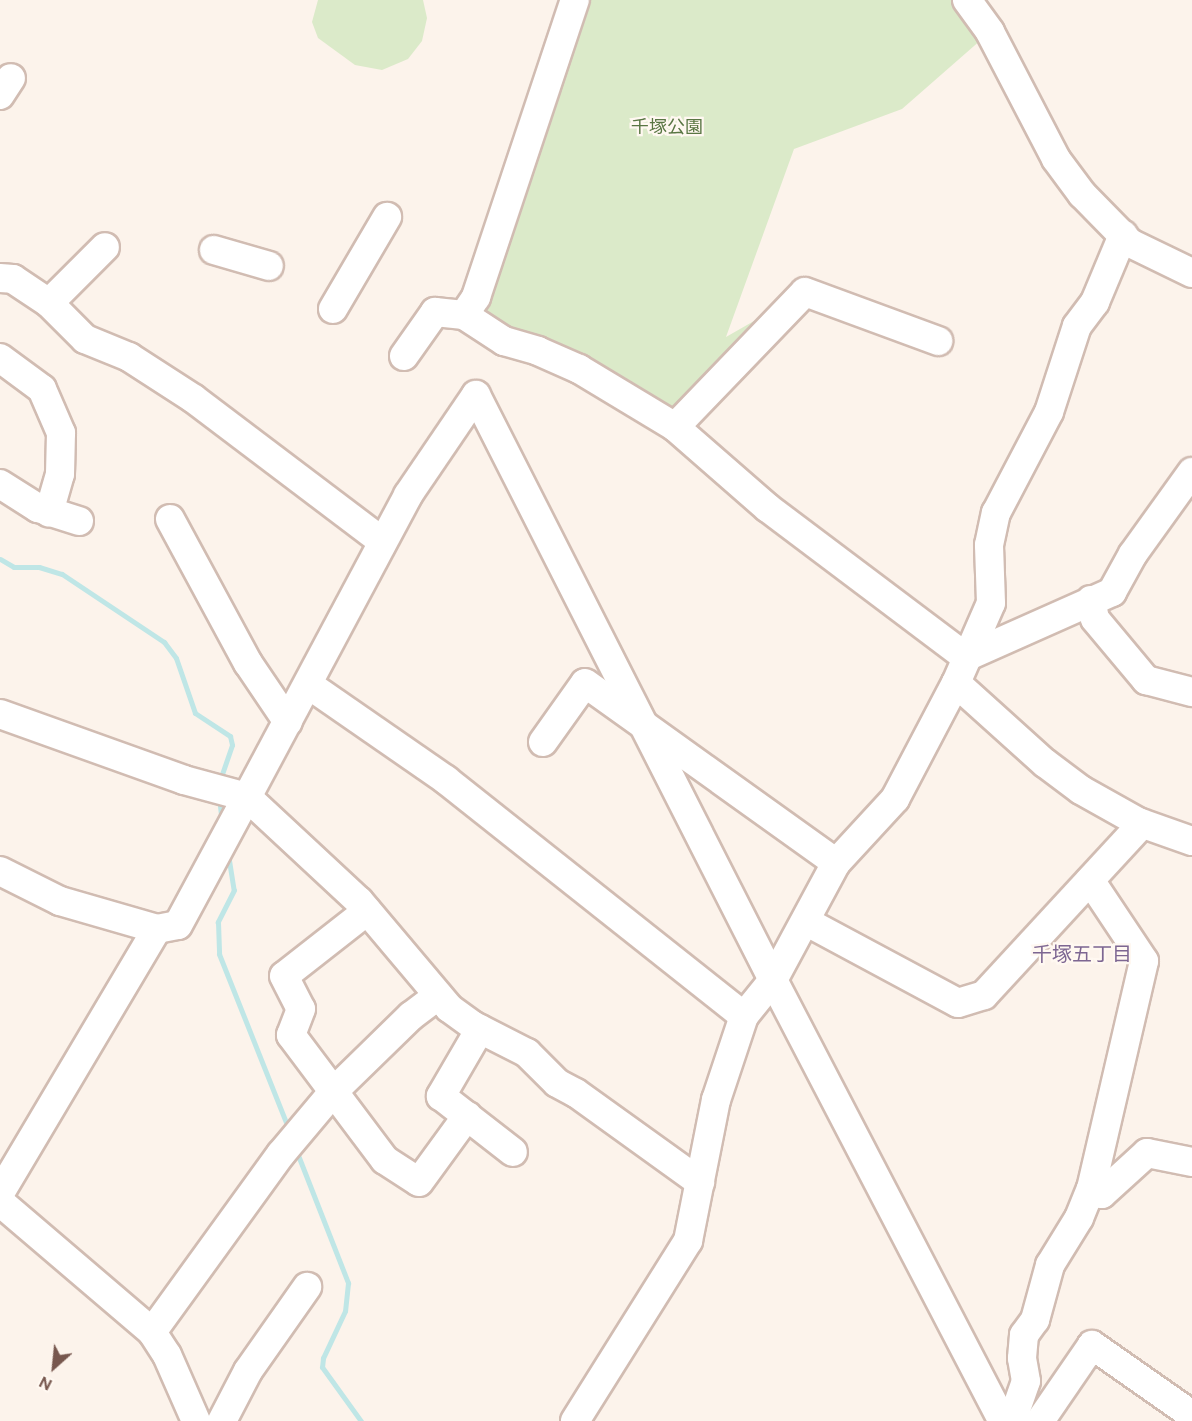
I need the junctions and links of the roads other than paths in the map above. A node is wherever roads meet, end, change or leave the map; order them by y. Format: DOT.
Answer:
graph roads {
  1 [pos="575,0"];
  2 [pos="968,0"];
  3 [pos="387,217"];
  4 [pos="1123,235"];
  5 [pos="105,247"];
  6 [pos="214,250"];
  7 [pos="269,266"];
  8 [pos="1192,273"];
  9 [pos="4,285"];
  10 [pos="49,303"];
  11 [pos="333,309"];
  12 [pos="464,315"];
  13 [pos="938,341"];
  14 [pos="404,356"];
  15 [pos="0,357"];
  16 [pos="675,427"];
  17 [pos="1192,472"];
  18 [pos="0,484"];
  19 [pos="49,512"];
  20 [pos="170,519"];
  21 [pos="79,521"];
  22 [pos="382,541"];
  23 [pos="1091,600"];
  24 [pos="966,657"];
  25 [pos="956,683"];
  26 [pos="309,685"];
  27 [pos="1192,692"];
  28 [pos="0,714"];
  29 [pos="288,722"];
  30 [pos="643,722"];
  31 [pos="543,742"];
  32 [pos="247,797"];
  33 [pos="1142,824"];
  34 [pos="1192,841"];
  35 [pos="836,863"];
  36 [pos="0,871"];
  37 [pos="1090,880"];
  38 [pos="367,911"];
  39 [pos="807,922"];
  40 [pos="157,929"];
  41 [pos="773,980"];
  42 [pos="438,996"];
  43 [pos="744,1016"];
  44 [pos="480,1029"];
  45 [pos="333,1092"];
  46 [pos="467,1116"];
  47 [pos="513,1152"];
  48 [pos="1192,1162"];
  49 [pos="700,1182"];
  50 [pos="1091,1189"];
  51 [pos="0,1193"];
  52 [pos="0,1202"];
  53 [pos="307,1287"];
  54 [pos="152,1332"];
  55 [pos="1192,1415"];
  56 [pos="1044,1419"];
  57 [pos="196,1421"];
  58 [pos="222,1421"];
  59 [pos="575,1421"];
  60 [pos="1003,1421"];
  61 [pos="1012,1421"];
  1 -- 12 [label="street"];
  2 -- 4 [label="street"];
  3 -- 11 [label="street"];
  4 -- 8 [label="street"];
  4 -- 24 [label="street"];
  5 -- 10 [label="street"];
  6 -- 7 [label="street"];
  9 -- 10 [label="street"];
  10 -- 22 [label="street"];
  12 -- 14 [label="street"];
  12 -- 16 [label="street"];
  13 -- 16 [label="street"];
  15 -- 19 [label="street"];
  16 -- 24 [label="street"];
  17 -- 23 [label="street"];
  18 -- 19 [label="street"];
  19 -- 21 [label="street"];
  20 -- 29 [label="street"];
  22 -- 26 [label="street"];
  22 -- 30 [label="street"];
  23 -- 24 [label="street"];
  23 -- 27 [label="street"];
  24 -- 25 [label="street"];
  25 -- 33 [label="street"];
  25 -- 35 [label="street"];
  26 -- 29 [label="street"];
  26 -- 43 [label="street"];
  28 -- 32 [label="street"];
  29 -- 32 [label="street"];
  30 -- 31 [label="street"];
  30 -- 35 [label="street"];
  30 -- 41 [label="street"];
  32 -- 38 [label="street"];
  32 -- 40 [label="street"];
  33 -- 34 [label="street"];
  33 -- 37 [label="street"];
  35 -- 39 [label="street"];
  36 -- 40 [label="street"];
  37 -- 39 [label="street"];
  37 -- 50 [label="street"];
  38 -- 42 [label="street"];
  38 -- 45 [label="street"];
  39 -- 41 [label="street"];
  40 -- 51 [label="street"];
  41 -- 43 [label="street"];
  41 -- 60 [label="street"];
  42 -- 44 [label="street"];
  42 -- 45 [label="street"];
  43 -- 49 [label="street"];
  44 -- 46 [label="street"];
  44 -- 49 [label="street"];
  45 -- 46 [label="street"];
  45 -- 54 [label="street"];
  46 -- 47 [label="street"];
  48 -- 50 [label="street"];
  49 -- 59 [label="street"];
  50 -- 61 [label="street"];
  52 -- 54 [label="street"];
  53 -- 58 [label="street"];
  54 -- 57 [label="street"];
  55 -- 56 [label="street"];
}
